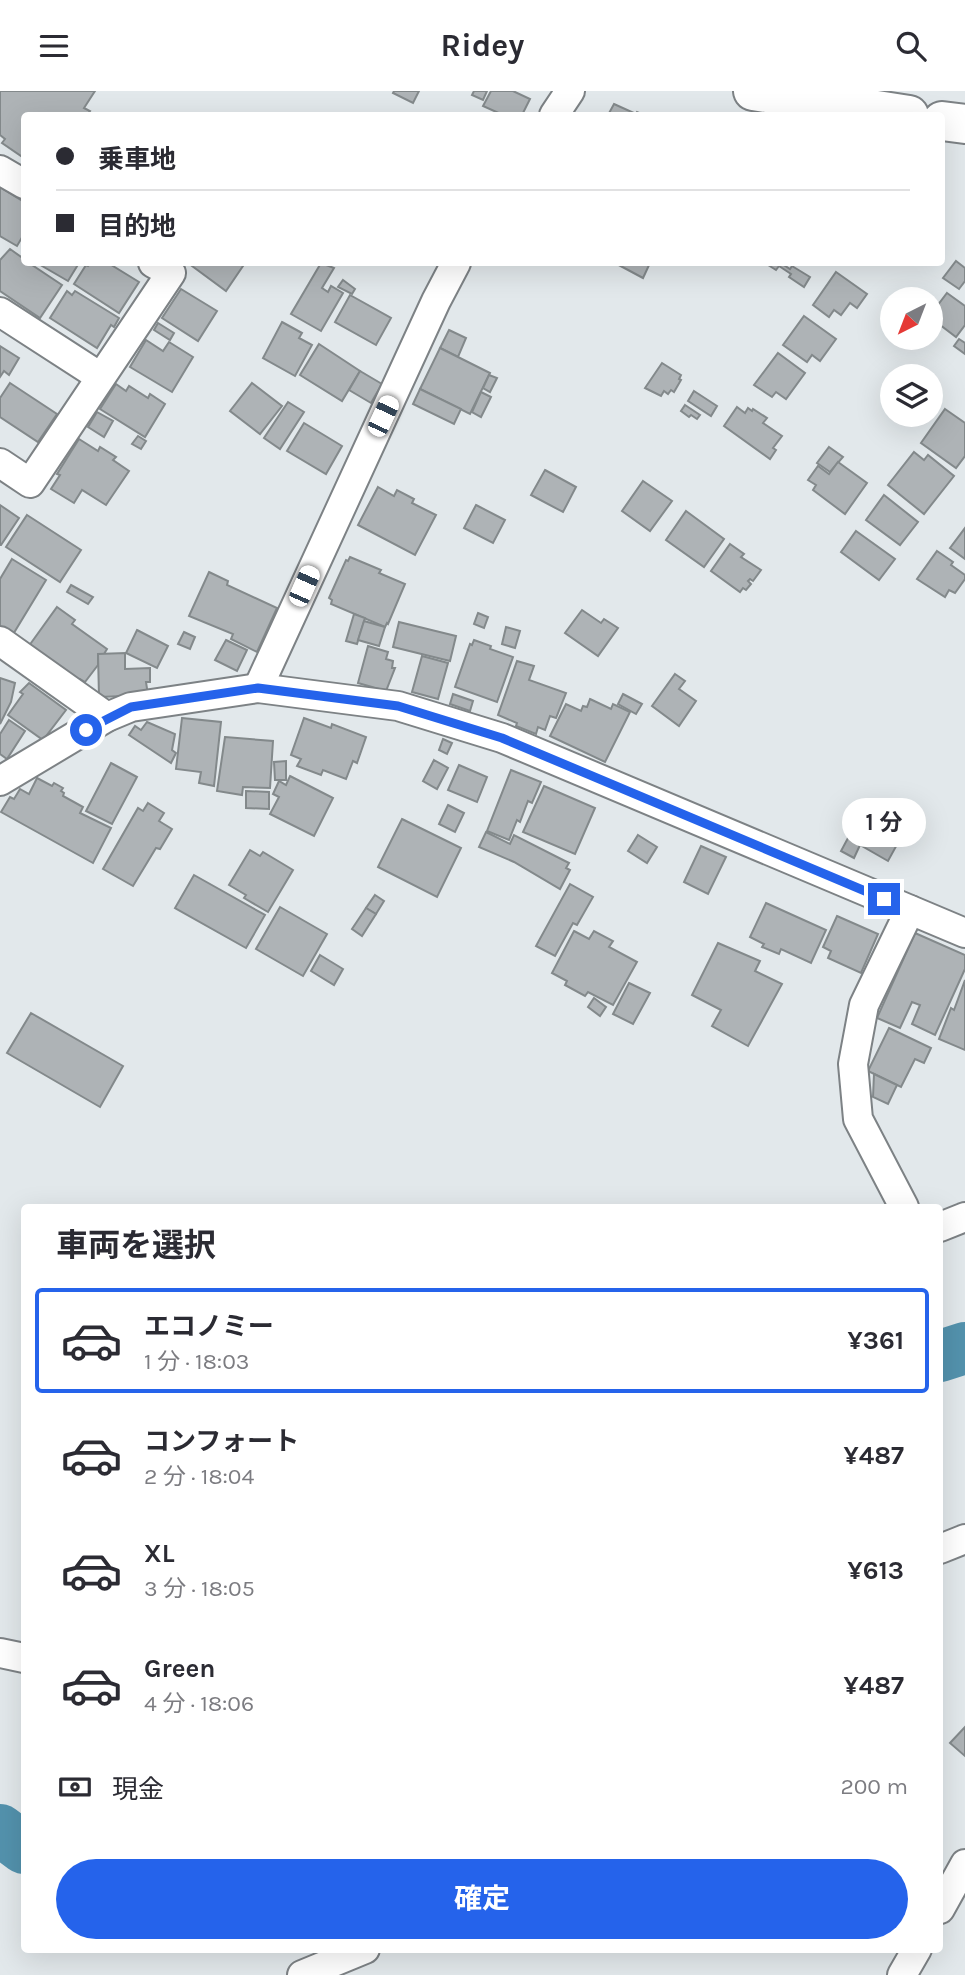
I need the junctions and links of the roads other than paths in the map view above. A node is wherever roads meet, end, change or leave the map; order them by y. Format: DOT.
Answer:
graph roads {
  1 [pos="570,91"];
  2 [pos="753,91"];
  3 [pos="556,112"];
  4 [pos="890,112"];
  5 [pos="945,121"];
  6 [pos="965,124"];
  7 [pos="0,170"];
  8 [pos="21,182"];
  9 [pos="158,266"];
  10 [pos="454,266"];
  11 [pos="0,312"];
  12 [pos="99,376"];
  13 [pos="0,463"];
  14 [pos="0,641"];
  15 [pos="258,688"];
  16 [pos="107,717"];
  17 [pos="0,781"];
  18 [pos="910,910"];
  19 [pos="965,933"];
  20 [pos="902,1204"];
  21 [pos="965,1217"];
  22 [pos="943,1226"];
  23 [pos="965,1539"];
  24 [pos="943,1548"];
  25 [pos="0,1653"];
  26 [pos="21,1657"];
  27 [pos="965,1864"];
  28 [pos="943,1904"];
  29 [pos="355,1953"];
  30 [pos="915,1953"];
  31 [pos="302,1975"];
  32 [pos="902,1975"];
  1 -- 3 [label="street"];
  2 -- 4 [label="highway"];
  5 -- 6 [label="highway"];
  7 -- 8 [label="street"];
  9 -- 12 [label="street"];
  10 -- 15 [label="street"];
  11 -- 12 [label="street"];
  12 -- 13 [label="street"];
  14 -- 16 [label="street"];
  15 -- 16 [label="street"];
  15 -- 18 [label="street"];
  16 -- 17 [label="street"];
  18 -- 19 [label="street"];
  18 -- 20 [label="street"];
  21 -- 22 [label="street"];
  23 -- 24 [label="street"];
  25 -- 26 [label="street"];
  27 -- 28 [label="street"];
  29 -- 31 [label="street"];
  30 -- 32 [label="street"];
}
